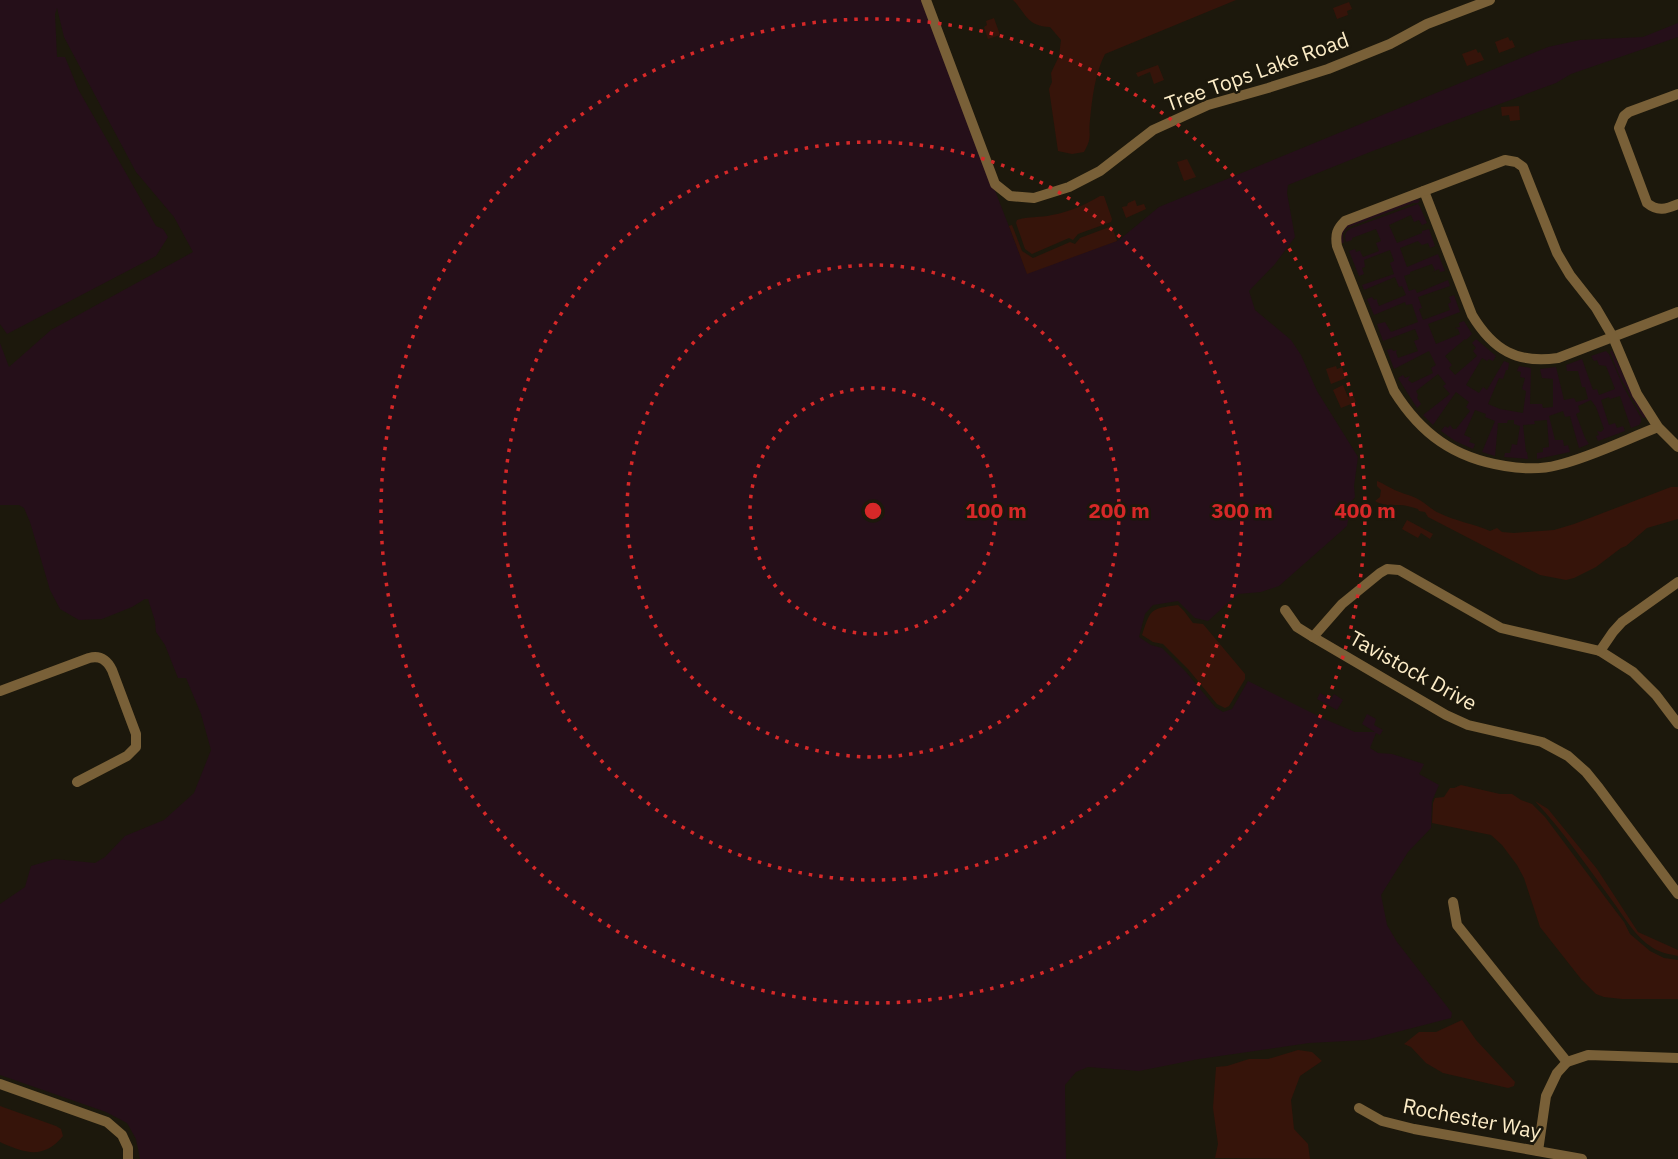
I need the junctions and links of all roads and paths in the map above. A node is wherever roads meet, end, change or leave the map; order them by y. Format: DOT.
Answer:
graph roads {
  1 [pos="926,0"];
  2 [pos="1490,0"];
  3 [pos="1678,94"];
  4 [pos="1424,191"];
  5 [pos="1678,204"];
  6 [pos="1678,313"];
  7 [pos="1613,337"];
  8 [pos="1658,427"];
  9 [pos="1678,447"];
  10 [pos="1678,582"];
  11 [pos="1285,610"];
  12 [pos="1313,638"];
  13 [pos="1600,651"];
  14 [pos="0,691"];
  15 [pos="1678,724"];
  16 [pos="76,782"];
  17 [pos="1678,894"];
  18 [pos="1453,902"];
  19 [pos="1678,1058"];
  20 [pos="1567,1062"];
  21 [pos="0,1084"];
  22 [pos="1359,1108"];
  23 [pos="1538,1151"];
  24 [pos="128,1159"];
  25 [pos="1582,1159"];
  1 -- 2 [label="street, Tree Tops Lake Road"];
  3 -- 5 [label="street"];
  4 -- 7 [label="street"];
  4 -- 7 [label="street"];
  4 -- 8 [label="street"];
  6 -- 7 [label="street"];
  7 -- 8 [label="street"];
  8 -- 9 [label="street"];
  10 -- 13 [label="street"];
  11 -- 12 [label="street, Tavistock Drive"];
  12 -- 13 [label="street, Tavistock Drive"];
  12 -- 17 [label="street, Tavistock Drive"];
  13 -- 15 [label="street, Tavistock Drive"];
  14 -- 16 [label="street"];
  18 -- 20 [label="street"];
  19 -- 20 [label="street"];
  20 -- 23 [label="street"];
  21 -- 24 [label="street"];
  22 -- 23 [label="street, Rochester Way"];
  23 -- 25 [label="street, Rochester Way"];
}
